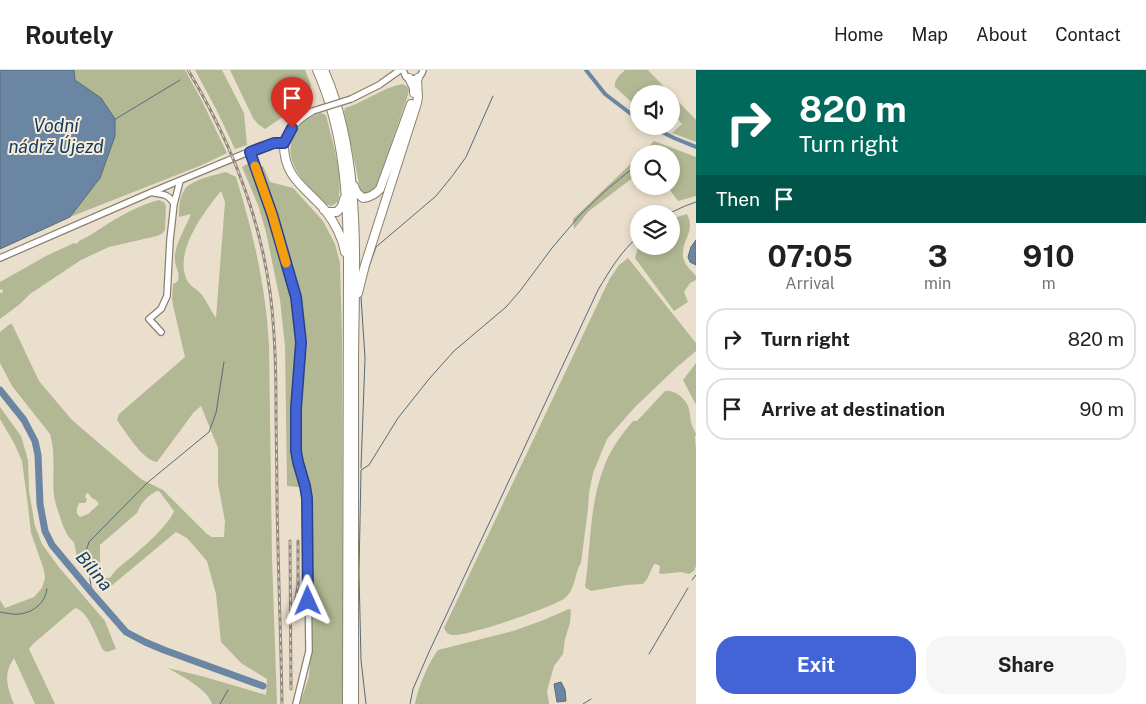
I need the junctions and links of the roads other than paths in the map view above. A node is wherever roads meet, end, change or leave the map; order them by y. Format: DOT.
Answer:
graph roads {
  1 [pos="317,70"];
  2 [pos="324,70"];
  3 [pos="423,70"];
  4 [pos="404,73"];
  5 [pos="418,78"];
  6 [pos="284,143"];
  7 [pos="250,152"];
  8 [pos="346,166"];
  9 [pos="180,181"];
  10 [pos="152,192"];
  11 [pos="174,204"];
  12 [pos="324,210"];
  13 [pos="0,258"];
  14 [pos="348,269"];
  15 [pos="161,332"];
  16 [pos="354,332"];
  17 [pos="350,686"];
  18 [pos="296,704"];
  19 [pos="347,704"];
  20 [pos="354,704"];
  1 -- 8 [label="highway"];
  2 -- 8 [label="highway"];
  3 -- 5 [label="street"];
  4 -- 5 [label="street"];
  4 -- 6 [label="street, bridge"];
  4 -- 8 [label="highway"];
  5 -- 16 [label="highway"];
  6 -- 7 [label="street"];
  6 -- 12 [label="highway"];
  7 -- 9 [label="street"];
  7 -- 18 [label="street"];
  8 -- 12 [label="highway"];
  8 -- 14 [label="highway"];
  8 -- 16 [label="highway"];
  9 -- 10 [label="street"];
  9 -- 11 [label="street"];
  10 -- 11 [label="street"];
  10 -- 13 [label="street"];
  11 -- 15 [label="street"];
  12 -- 14 [label="highway"];
  14 -- 17 [label="highway"];
  16 -- 17 [label="highway"];
  17 -- 19 [label="highway"];
  17 -- 20 [label="highway"];
}
